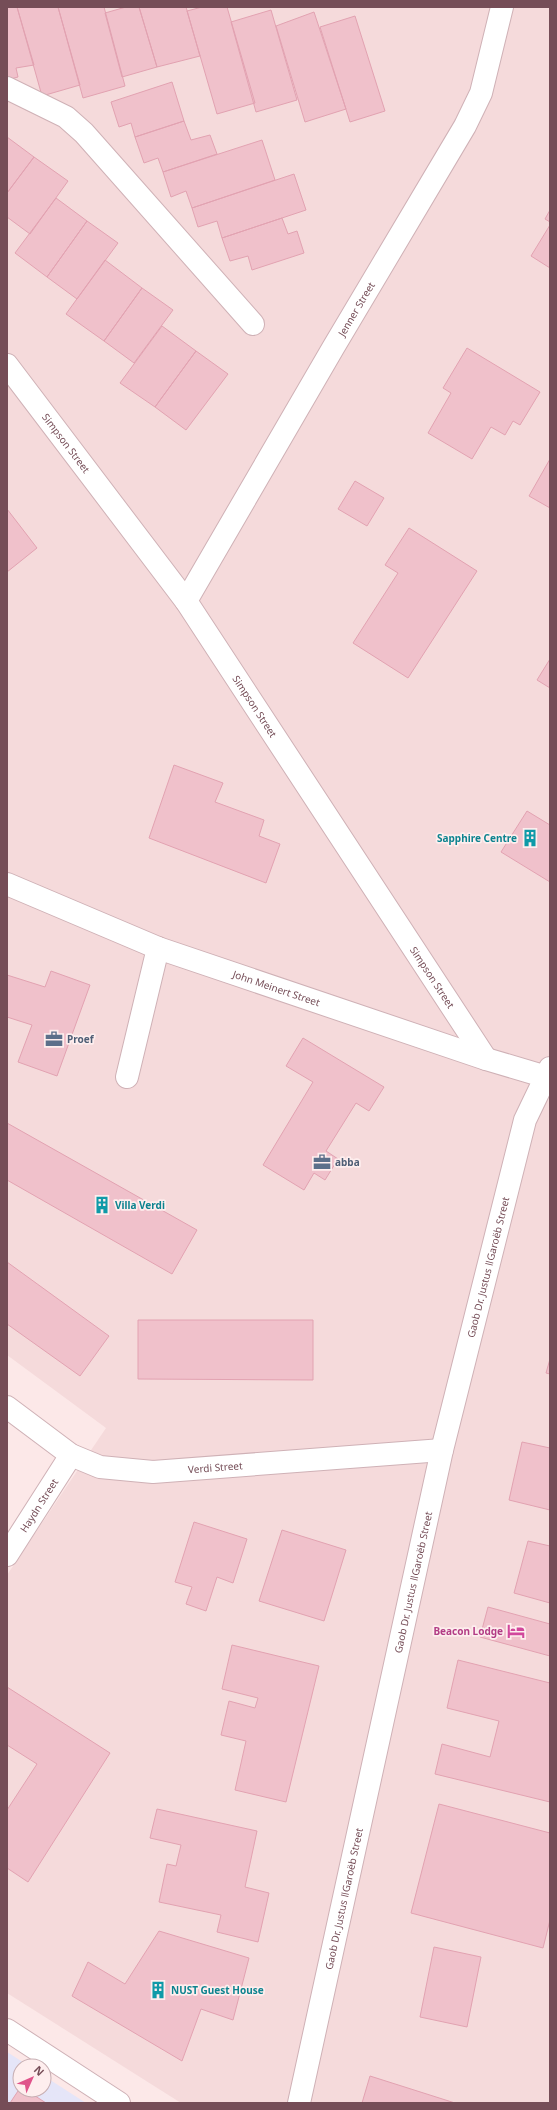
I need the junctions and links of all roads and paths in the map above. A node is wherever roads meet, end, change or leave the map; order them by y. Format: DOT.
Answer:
graph roads {
  1 [pos="502,7"];
  2 [pos="7,88"];
  3 [pos="253,324"];
  4 [pos="7,365"];
  5 [pos="186,601"];
  6 [pos="7,884"];
  7 [pos="158,948"];
  8 [pos="486,1059"];
  9 [pos="548,1074"];
  10 [pos="127,1077"];
  11 [pos="7,1407"];
  12 [pos="442,1450"];
  13 [pos="71,1455"];
  14 [pos="7,1555"];
  15 [pos="7,2030"];
  16 [pos="119,2103"];
  17 [pos="299,2103"];
  1 -- 5 [label="street, Jenner Street"];
  2 -- 3 [label="street"];
  4 -- 5 [label="street, Simpson Street"];
  5 -- 8 [label="street, Simpson Street"];
  6 -- 7 [label="street, John Meinert Street"];
  7 -- 8 [label="street, John Meinert Street"];
  7 -- 10 [label="street"];
  8 -- 9 [label="street, John Meinert Street"];
  9 -- 12 [label="street, Gaob Dr. Justus ǁGaroëb Street"];
  11 -- 13 [label="street, Verdi Street"];
  12 -- 13 [label="street, Verdi Street"];
  12 -- 17 [label="street, Gaob Dr. Justus ǁGaroëb Street"];
  13 -- 14 [label="street, Haydn Street"];
  15 -- 16 [label="street"];
}
